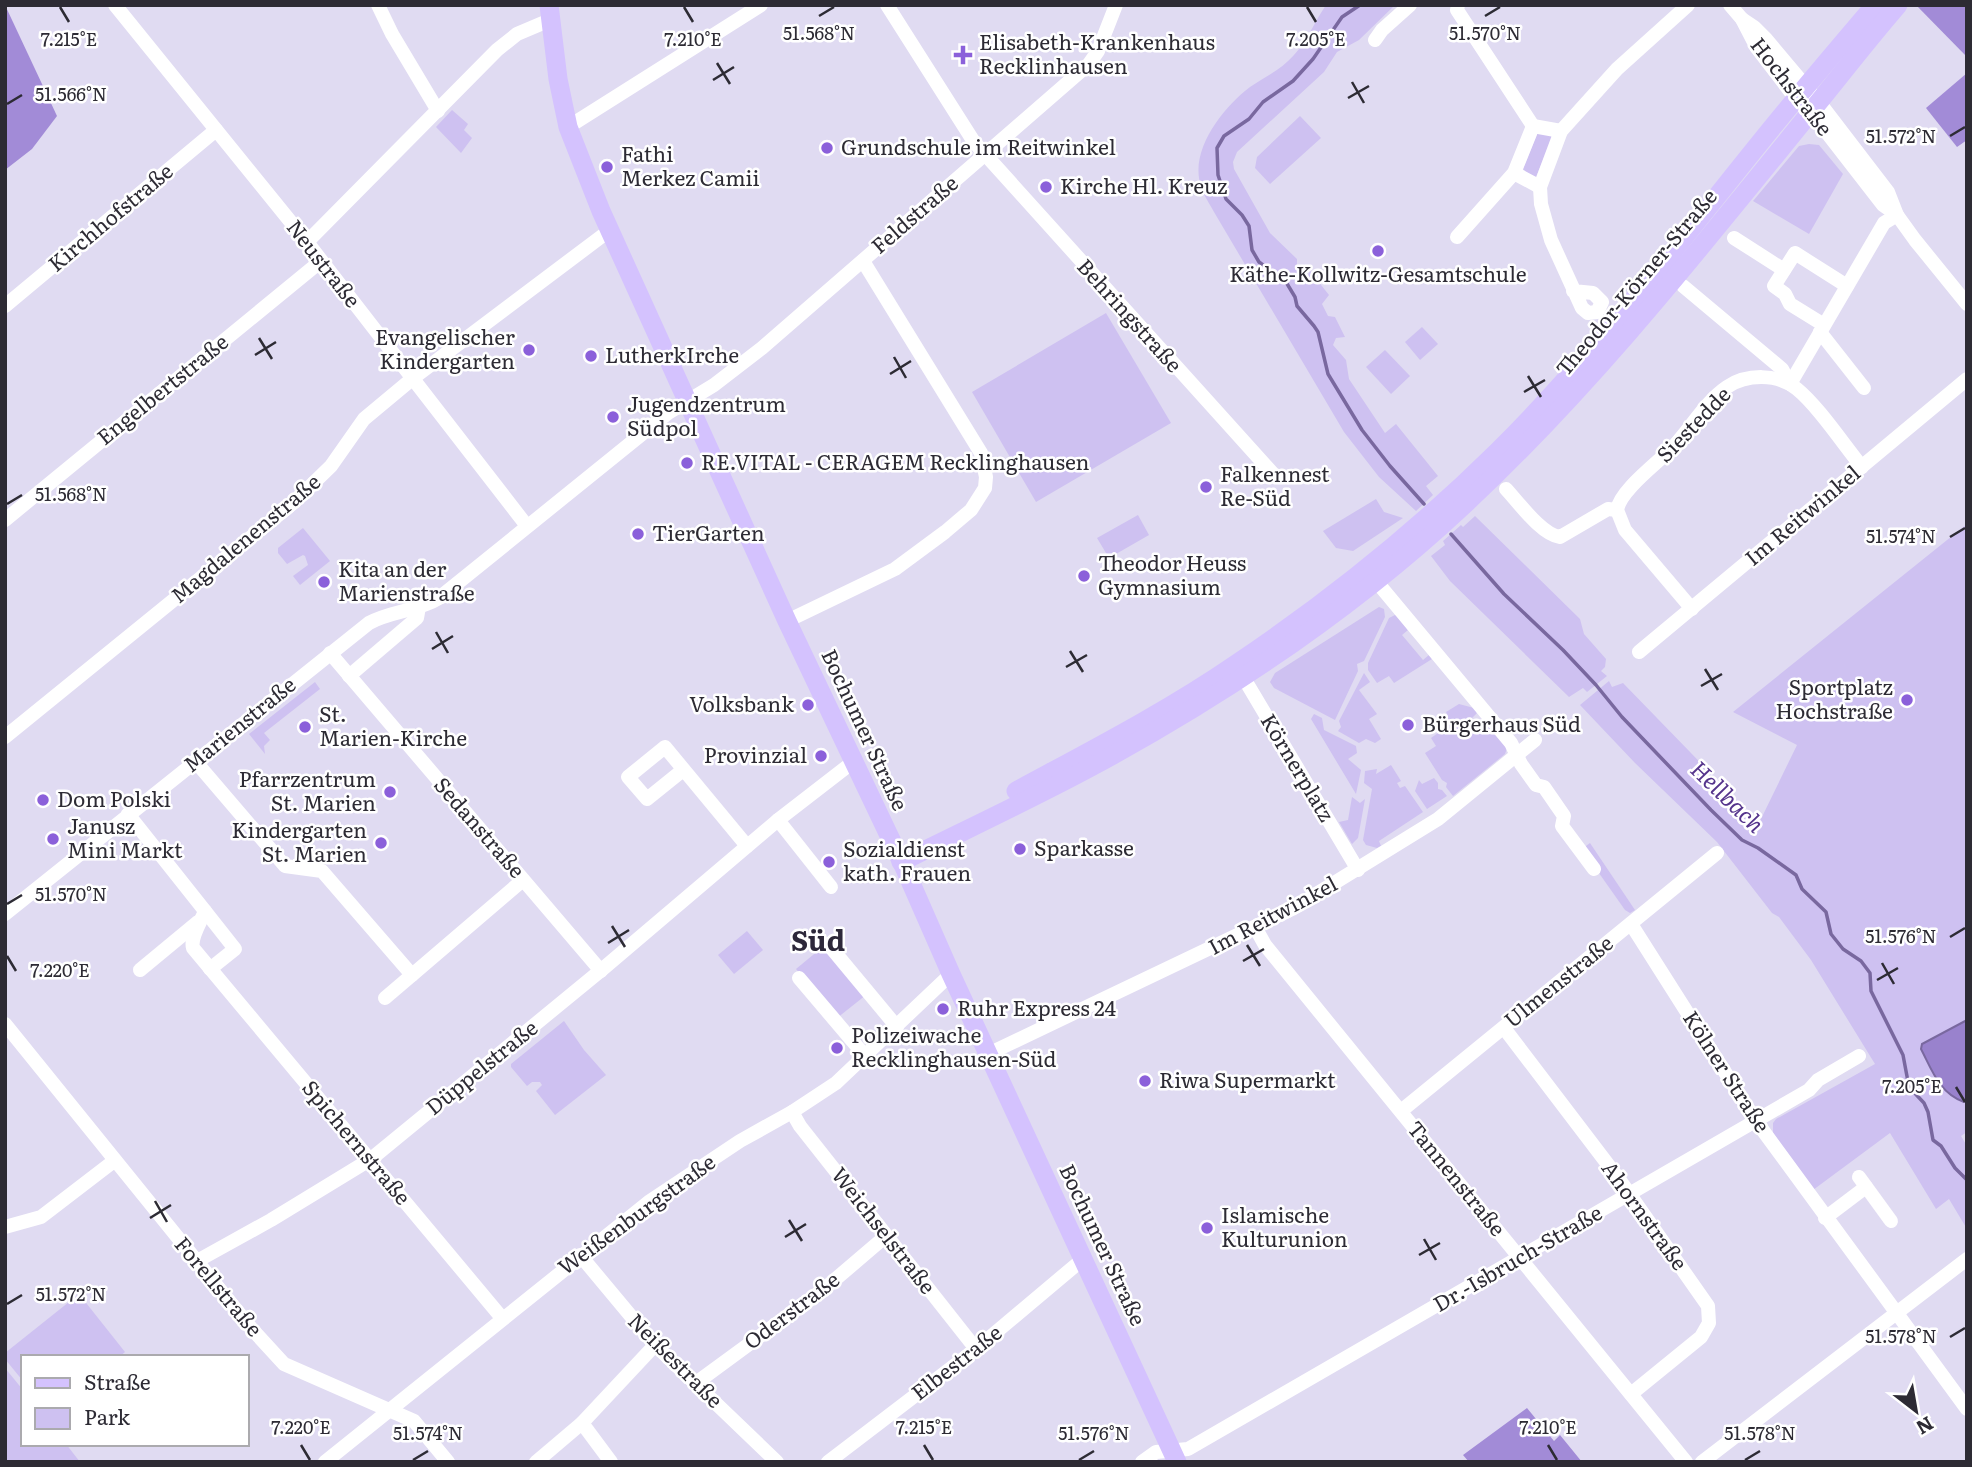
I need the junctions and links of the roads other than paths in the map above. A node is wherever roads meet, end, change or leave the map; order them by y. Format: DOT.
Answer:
graph roads {
  1 [pos="115,5"];
  2 [pos="378,5"];
  3 [pos="761,5"];
  4 [pos="887,5"];
  5 [pos="1116,5"];
  6 [pos="1410,5"];
  7 [pos="1458,5"];
  8 [pos="1688,5"];
  9 [pos="1730,5"];
  10 [pos="1875,5"];
  11 [pos="1898,5"];
  12 [pos="550,13"];
  13 [pos="1375,40"];
  14 [pos="1807,100"];
  15 [pos="438,111"];
  16 [pos="1533,126"];
  17 [pos="568,127"];
  18 [pos="216,130"];
  19 [pos="1561,131"];
  20 [pos="985,155"];
  21 [pos="1514,173"];
  22 [pos="1539,187"];
  23 [pos="1897,215"];
  24 [pos="610,230"];
  25 [pos="1457,237"];
  26 [pos="1734,238"];
  27 [pos="307,242"];
  28 [pos="321,261"];
  29 [pos="863,261"];
  30 [pos="1784,270"];
  31 [pos="1683,285"];
  32 [pos="1847,286"];
  33 [pos="1573,291"];
  34 [pos="1967,304"];
  35 [pos="5,306"];
  36 [pos="1822,328"];
  37 [pos="412,379"];
  38 [pos="1967,379"];
  39 [pos="1790,384"];
  40 [pos="1864,388"];
  41 [pos="687,402"];
  42 [pos="1862,467"];
  43 [pos="1275,476"];
  44 [pos="1506,489"];
  45 [pos="1617,510"];
  46 [pos="5,520"];
  47 [pos="527,526"];
  48 [pos="1381,587"];
  49 [pos="419,607"];
  50 [pos="1692,609"];
  51 [pos="787,621"];
  52 [pos="1639,652"];
  53 [pos="330,653"];
  54 [pos="1240,671"];
  55 [pos="349,676"];
  56 [pos="5,737"];
  57 [pos="1535,740"];
  58 [pos="1517,754"];
  59 [pos="195,761"];
  60 [pos="853,762"];
  61 [pos="684,770"];
  62 [pos="128,814"];
  63 [pos="778,820"];
  64 [pos="747,846"];
  65 [pos="1717,853"];
  66 [pos="899,856"];
  67 [pos="1357,870"];
  68 [pos="1594,870"];
  69 [pos="523,880"];
  70 [pos="831,887"];
  71 [pos="8,907"];
  72 [pos="203,915"];
  73 [pos="1631,924"];
  74 [pos="1255,927"];
  75 [pos="828,944"];
  76 [pos="210,969"];
  77 [pos="140,970"];
  78 [pos="601,971"];
  79 [pos="951,974"];
  80 [pos="412,975"];
  81 [pos="799,978"];
  82 [pos="385,998"];
  83 [pos="5,1024"];
  84 [pos="897,1027"];
  85 [pos="1504,1028"];
  86 [pos="988,1054"];
  87 [pos="1858,1056"];
  88 [pos="866,1057"];
  89 [pos="1401,1111"];
  90 [pos="792,1112"];
  91 [pos="1756,1121"];
  92 [pos="371,1160"];
  93 [pos="114,1161"];
  94 [pos="1629,1195"];
  95 [pos="1825,1218"];
  96 [pos="1891,1221"];
  97 [pos="5,1227"];
  98 [pos="886,1236"];
  99 [pos="580,1255"];
  100 [pos="1519,1258"];
  101 [pos="1083,1259"];
  102 [pos="1967,1259"];
  103 [pos="197,1261"];
  104 [pos="1896,1313"];
  105 [pos="502,1318"];
  106 [pos="655,1345"];
  107 [pos="976,1349"];
  108 [pos="696,1382"];
  109 [pos="1631,1394"];
  110 [pos="390,1409"];
  111 [pos="1967,1409"];
  112 [pos="582,1423"];
  113 [pos="1174,1456"];
  114 [pos="325,1462"];
  115 [pos="448,1462"];
  116 [pos="536,1462"];
  117 [pos="611,1462"];
  118 [pos="777,1462"];
  119 [pos="828,1462"];
  120 [pos="1142,1462"];
  121 [pos="1686,1462"];
  122 [pos="1702,1462"];
  1 -- 18 [label="street, Neustraße"];
  2 -- 15 [label="street"];
  3 -- 17 [label="street"];
  4 -- 20 [label="street, Behringstraße"];
  5 -- 20 [label="street, Feldstraße"];
  6 -- 13 [label="street"];
  7 -- 16 [label="street"];
  8 -- 19 [label="street"];
  9 -- 14 [label="street, Hochstraße"];
  10 -- 14 [label="main road, Theodor-Körner-Straße"];
  11 -- 14 [label="main road, Theodor-Körner-Straße"];
  12 -- 15 [label="street"];
  12 -- 17 [label="main road, Bochumer Straße"];
  14 -- 23 [label="street, Hochstraße"];
  14 -- 54 [label="main road, Theodor-Körner-Straße"];
  15 -- 27 [label="street"];
  16 -- 19 [label="street"];
  16 -- 21 [label="street"];
  17 -- 24 [label="main road, Bochumer Straße"];
  18 -- 27 [label="street, Neustraße"];
  18 -- 35 [label="street, Kirchhofstraße"];
  19 -- 22 [label="street"];
  20 -- 29 [label="street, Feldstraße"];
  20 -- 43 [label="street, Behringstraße"];
  21 -- 22 [label="street"];
  21 -- 25 [label="street"];
  22 -- 33 [label="street"];
  23 -- 32 [label="street"];
  23 -- 34 [label="street, Hochstraße"];
  24 -- 37 [label="street, Magdalenenstraße"];
  24 -- 41 [label="main road, Bochumer Straße"];
  26 -- 30 [label="street"];
  27 -- 28 [label="street, Neustraße"];
  28 -- 37 [label="street, Neustraße"];
  28 -- 46 [label="street, Engelbertstraße"];
  29 -- 41 [label="street, Feldstraße"];
  29 -- 51 [label="street"];
  30 -- 32 [label="street"];
  30 -- 36 [label="street"];
  31 -- 39 [label="street"];
  32 -- 36 [label="street"];
  36 -- 39 [label="street"];
  36 -- 40 [label="street"];
  37 -- 47 [label="street, Neustraße"];
  37 -- 56 [label="street, Magdalenenstraße"];
  38 -- 42 [label="street, Im Reitwinkel"];
  39 -- 42 [label="street"];
  39 -- 45 [label="street, Siestedde"];
  41 -- 47 [label="street, Marienstraße"];
  41 -- 51 [label="main road, Bochumer Straße"];
  42 -- 50 [label="street, Im Reitwinkel"];
  44 -- 45 [label="street"];
  45 -- 50 [label="street"];
  47 -- 49 [label="street, Marienstraße"];
  48 -- 58 [label="street"];
  49 -- 53 [label="street, Marienstraße"];
  49 -- 55 [label="street, Marienstraße"];
  50 -- 52 [label="street, Im Reitwinkel"];
  51 -- 60 [label="main road, Bochumer Straße"];
  53 -- 55 [label="street, Sedanstraße"];
  53 -- 59 [label="street, Marienstraße"];
  54 -- 66 [label="main road, Theodor-Körner-Straße"];
  54 -- 67 [label="street, Körnerplatz"];
  55 -- 69 [label="street, Sedanstraße"];
  57 -- 58 [label="street, Im Reitwinkel"];
  58 -- 67 [label="street, Im Reitwinkel"];
  58 -- 68 [label="street"];
  59 -- 62 [label="street, Marienstraße"];
  59 -- 80 [label="street"];
  60 -- 63 [label="street, Düppelstraße"];
  60 -- 66 [label="main road, Bochumer Straße"];
  61 -- 64 [label="street"];
  62 -- 71 [label="street, Marienstraße"];
  62 -- 72 [label="street"];
  63 -- 64 [label="street, Düppelstraße"];
  63 -- 70 [label="street"];
  64 -- 78 [label="street, Düppelstraße"];
  65 -- 73 [label="street, Ulmenstraße"];
  66 -- 79 [label="main road, Bochumer Straße"];
  67 -- 74 [label="street, Im Reitwinkel"];
  69 -- 78 [label="street, Sedanstraße"];
  69 -- 80 [label="street"];
  72 -- 76 [label="street, Spichernstraße"];
  72 -- 76 [label="street"];
  72 -- 77 [label="street"];
  73 -- 85 [label="street, Ulmenstraße"];
  73 -- 91 [label="street, Kölner Straße"];
  74 -- 86 [label="street, Im Reitwinkel"];
  74 -- 89 [label="street, Tannenstraße"];
  75 -- 84 [label="street"];
  76 -- 92 [label="street, Spichernstraße"];
  78 -- 92 [label="street, Düppelstraße"];
  79 -- 84 [label="street, Weißenburgstraße"];
  79 -- 86 [label="main road, Bochumer Straße"];
  80 -- 82 [label="street"];
  81 -- 88 [label="street"];
  83 -- 93 [label="street, Forellstraße"];
  84 -- 88 [label="street, Weißenburgstraße"];
  85 -- 89 [label="street, Ulmenstraße"];
  85 -- 94 [label="street, Ahornstraße"];
  86 -- 101 [label="main road, Bochumer Straße"];
  87 -- 91 [label="street, Dr.-Isbruch-Straße"];
  88 -- 90 [label="street, Weißenburgstraße"];
  89 -- 100 [label="street, Tannenstraße"];
  90 -- 98 [label="street, Weichselstraße"];
  90 -- 99 [label="street, Weißenburgstraße"];
  91 -- 94 [label="street, Dr.-Isbruch-Straße"];
  91 -- 95 [label="street, Kölner Straße"];
  92 -- 103 [label="street, Düppelstraße"];
  92 -- 105 [label="street, Spichernstraße"];
  93 -- 97 [label="street"];
  93 -- 103 [label="street, Forellstraße"];
  94 -- 100 [label="street, Dr.-Isbruch-Straße"];
  94 -- 109 [label="street, Ahornstraße"];
  95 -- 96 [label="street"];
  95 -- 104 [label="street, Kölner Straße"];
  98 -- 107 [label="street, Weichselstraße"];
  98 -- 108 [label="street, Oderstraße"];
  99 -- 105 [label="street, Weißenburgstraße"];
  99 -- 106 [label="street, Neißestraße"];
  100 -- 109 [label="street, Tannenstraße"];
  100 -- 113 [label="street, Dr.-Isbruch-Straße"];
  101 -- 107 [label="street, Elbestraße"];
  101 -- 113 [label="main road, Bochumer Straße"];
  102 -- 104 [label="street"];
  103 -- 110 [label="street, Forellstraße"];
  104 -- 111 [label="street, Kölner Straße"];
  104 -- 122 [label="street"];
  105 -- 110 [label="street, Weißenburgstraße"];
  106 -- 108 [label="street, Neißestraße"];
  106 -- 112 [label="street"];
  107 -- 119 [label="street, Elbestraße"];
  108 -- 118 [label="street, Neißestraße"];
  109 -- 121 [label="street, Tannenstraße"];
  110 -- 114 [label="street, Weißenburgstraße"];
  110 -- 115 [label="street, Forellstraße"];
  112 -- 116 [label="street"];
  112 -- 117 [label="street"];
  113 -- 120 [label="street, Dr.-Isbruch-Straße"];
}
